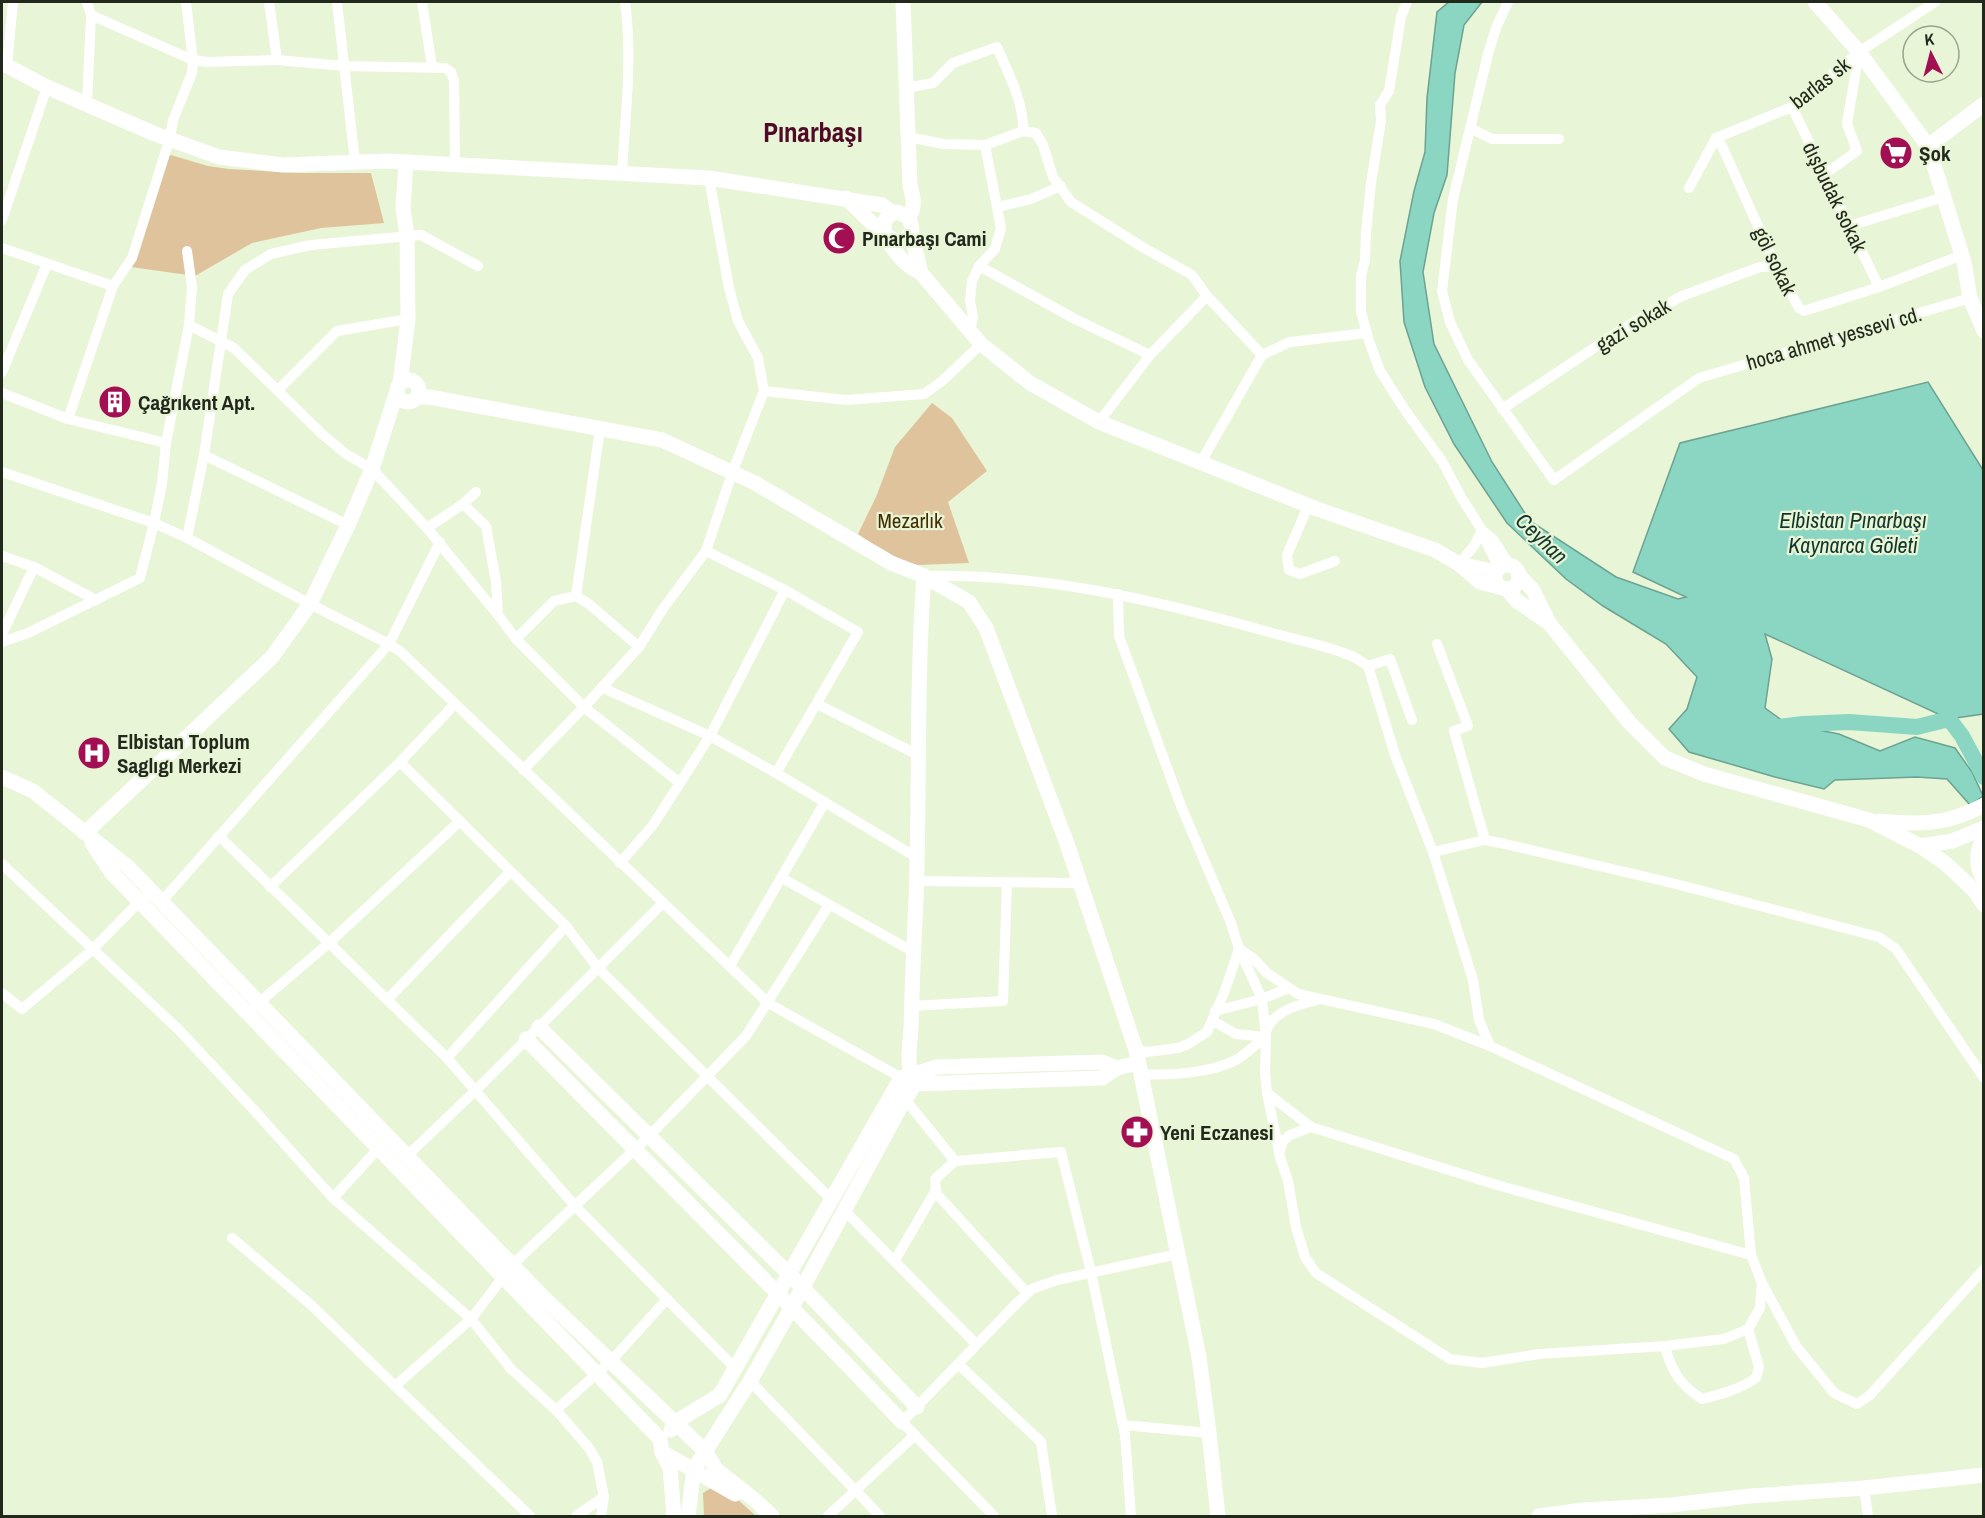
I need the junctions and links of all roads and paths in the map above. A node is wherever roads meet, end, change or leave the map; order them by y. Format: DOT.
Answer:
graph roads {
  1 [pos="13,2"];
  2 [pos="87,2"];
  3 [pos="186,2"];
  4 [pos="268,2"];
  5 [pos="337,2"];
  6 [pos="422,2"];
  7 [pos="625,2"];
  8 [pos="903,2"];
  9 [pos="1407,2"];
  10 [pos="1508,2"];
  11 [pos="1815,2"];
  12 [pos="1935,2"];
  13 [pos="91,15"];
  14 [pos="1859,52"];
  15 [pos="193,60"];
  16 [pos="277,60"];
  17 [pos="4,64"];
  18 [pos="345,66"];
  19 [pos="432,67"];
  20 [pos="48,87"];
  21 [pos="906,88"];
  22 [pos="87,104"];
  23 [pos="1983,104"];
  24 [pos="1792,107"];
  25 [pos="1470,128"];
  26 [pos="1023,131"];
  27 [pos="908,137"];
  28 [pos="170,138"];
  29 [pos="1716,138"];
  30 [pos="1559,139"];
  31 [pos="985,145"];
  32 [pos="1928,146"];
  33 [pos="355,162"];
  34 [pos="406,162"];
  35 [pos="455,164"];
  36 [pos="622,173"];
  37 [pos="1825,174"];
  38 [pos="709,178"];
  39 [pos="1061,186"];
  40 [pos="1689,188"];
  41 [pos="1944,197"];
  42 [pos="846,198"];
  43 [pos="998,207"];
  44 [pos="899,214"];
  45 [pos="2,220"];
  46 [pos="1850,226"];
  47 [pos="911,233"];
  48 [pos="887,235"];
  49 [pos="407,236"];
  50 [pos="2,248"];
  51 [pos="187,251"];
  52 [pos="1962,255"];
  53 [pos="47,264"];
  54 [pos="478,266"];
  55 [pos="979,266"];
  56 [pos="1776,266"];
  57 [pos="921,273"];
  58 [pos="113,286"];
  59 [pos="1879,287"];
  60 [pos="1207,296"];
  61 [pos="1970,298"];
  62 [pos="408,319"];
  63 [pos="189,325"];
  64 [pos="970,330"];
  65 [pos="1983,331"];
  66 [pos="1367,333"];
  67 [pos="221,341"];
  68 [pos="981,344"];
  69 [pos="1150,355"];
  70 [pos="1262,355"];
  71 [pos="2,372"];
  72 [pos="278,390"];
  73 [pos="764,391"];
  74 [pos="408,392"];
  75 [pos="2,393"];
  76 [pos="1502,409"];
  77 [pos="68,419"];
  78 [pos="1099,422"];
  79 [pos="600,429"];
  80 [pos="166,443"];
  81 [pos="204,455"];
  82 [pos="1201,462"];
  83 [pos="372,469"];
  84 [pos="2,472"];
  85 [pos="732,473"];
  86 [pos="476,492"];
  87 [pos="463,504"];
  88 [pos="1308,506"];
  89 [pos="154,523"];
  90 [pos="348,525"];
  91 [pos="427,528"];
  92 [pos="1482,530"];
  93 [pos="187,538"];
  94 [pos="440,542"];
  95 [pos="706,551"];
  96 [pos="2,556"];
  97 [pos="1335,561"];
  98 [pos="1459,564"];
  99 [pos="34,567"];
  100 [pos="924,576"];
  101 [pos="1505,576"];
  102 [pos="785,590"];
  103 [pos="1118,594"];
  104 [pos="576,596"];
  105 [pos="96,600"];
  106 [pos="310,604"];
  107 [pos="498,615"];
  108 [pos="2,634"];
  109 [pos="516,639"];
  110 [pos="2,642"];
  111 [pos="389,644"];
  112 [pos="1437,644"];
  113 [pos="639,647"];
  114 [pos="1368,666"];
  115 [pos="603,688"];
  116 [pos="817,704"];
  117 [pos="454,705"];
  118 [pos="584,707"];
  119 [pos="1412,720"];
  120 [pos="710,736"];
  121 [pos="918,755"];
  122 [pos="400,762"];
  123 [pos="523,770"];
  124 [pos="776,773"];
  125 [pos="2,777"];
  126 [pos="680,783"];
  127 [pos="825,802"];
  128 [pos="1983,805"];
  129 [pos="1950,819"];
  130 [pos="1869,820"];
  131 [pos="460,821"];
  132 [pos="85,833"];
  133 [pos="219,836"];
  134 [pos="1981,836"];
  135 [pos="1485,840"];
  136 [pos="1942,843"];
  137 [pos="1920,846"];
  138 [pos="1433,852"];
  139 [pos="916,857"];
  140 [pos="620,862"];
  141 [pos="1945,863"];
  142 [pos="2,864"];
  143 [pos="510,872"];
  144 [pos="782,878"];
  145 [pos="1983,880"];
  146 [pos="916,881"];
  147 [pos="1007,882"];
  148 [pos="1080,883"];
  149 [pos="270,887"];
  150 [pos="158,897"];
  151 [pos="139,902"];
  152 [pos="663,903"];
  153 [pos="829,905"];
  154 [pos="1983,905"];
  155 [pos="566,926"];
  156 [pos="329,943"];
  157 [pos="1239,948"];
  158 [pos="92,950"];
  159 [pos="912,951"];
  160 [pos="730,966"];
  161 [pos="598,968"];
  162 [pos="1289,988"];
  163 [pos="2,993"];
  164 [pos="388,999"];
  165 [pos="1262,999"];
  166 [pos="1319,999"];
  167 [pos="258,1002"];
  168 [pos="768,1003"];
  169 [pos="911,1006"];
  170 [pos="247,1015"];
  171 [pos="1214,1016"];
  172 [pos="538,1026"];
  173 [pos="1266,1037"];
  174 [pos="526,1039"];
  175 [pos="1490,1046"];
  176 [pos="447,1058"];
  177 [pos="1138,1062"];
  178 [pos="707,1077"];
  179 [pos="1983,1078"];
  180 [pos="909,1079"];
  181 [pos="476,1091"];
  182 [pos="1268,1093"];
  183 [pos="905,1099"];
  184 [pos="1311,1127"];
  185 [pos="649,1136"];
  186 [pos="378,1149"];
  187 [pos="634,1150"];
  188 [pos="1279,1154"];
  189 [pos="407,1156"];
  190 [pos="955,1161"];
  191 [pos="936,1190"];
  192 [pos="333,1198"];
  193 [pos="832,1200"];
  194 [pos="575,1206"];
  195 [pos="845,1211"];
  196 [pos="232,1238"];
  197 [pos="1178,1254"];
  198 [pos="1751,1255"];
  199 [pos="895,1260"];
  200 [pos="513,1264"];
  201 [pos="1983,1269"];
  202 [pos="1091,1272"];
  203 [pos="789,1275"];
  204 [pos="503,1277"];
  205 [pos="1762,1283"];
  206 [pos="803,1288"];
  207 [pos="1028,1293"];
  208 [pos="778,1294"];
  209 [pos="667,1299"];
  210 [pos="792,1307"];
  211 [pos="471,1319"];
  212 [pos="1748,1329"];
  213 [pos="976,1344"];
  214 [pos="1665,1346"];
  215 [pos="611,1361"];
  216 [pos="958,1364"];
  217 [pos="735,1368"];
  218 [pos="597,1373"];
  219 [pos="750,1382"];
  220 [pos="395,1386"];
  221 [pos="917,1407"];
  222 [pos="556,1410"];
  223 [pos="902,1422"];
  224 [pos="674,1423"];
  225 [pos="1123,1425"];
  226 [pos="1209,1433"];
  227 [pos="915,1435"];
  228 [pos="662,1452"];
  229 [pos="706,1452"];
  230 [pos="694,1469"];
  231 [pos="1983,1475"];
  232 [pos="1864,1488"];
  233 [pos="856,1490"];
  234 [pos="604,1497"];
  235 [pos="1672,1511"];
  236 [pos="1583,1513"];
  237 [pos="530,1516"];
  238 [pos="576,1516"];
  239 [pos="601,1516"];
  240 [pos="674,1516"];
  241 [pos="688,1516"];
  242 [pos="770,1516"];
  243 [pos="828,1516"];
  244 [pos="880,1516"];
  245 [pos="994,1516"];
  246 [pos="1052,1516"];
  247 [pos="1131,1516"];
  248 [pos="1218,1516"];
  249 [pos="1539,1516"];
  250 [pos="1868,1516"];
  1 -- 17 [label="street"];
  2 -- 13 [label="street"];
  3 -- 15 [label="street"];
  4 -- 16 [label="street"];
  5 -- 18 [label="street"];
  6 -- 19 [label="street"];
  7 -- 36 [label="street"];
  8 -- 21 [label="street"];
  9 -- 66 [label="street"];
  10 -- 25 [label="street"];
  11 -- 14 [label="street"];
  12 -- 14 [label="street"];
  13 -- 15 [label="street"];
  13 -- 22 [label="street"];
  14 -- 24 [label="street, barlas sk"];
  14 -- 32 [label="street"];
  14 -- 37 [label="street, barlas sk"];
  15 -- 16 [label="street"];
  15 -- 28 [label="street"];
  16 -- 18 [label="street"];
  17 -- 20 [label="street"];
  18 -- 19 [label="street"];
  18 -- 33 [label="street"];
  19 -- 35 [label="street"];
  20 -- 22 [label="street"];
  20 -- 45 [label="street"];
  21 -- 26 [label="street"];
  21 -- 27 [label="street"];
  22 -- 28 [label="street"];
  23 -- 32 [label="street"];
  24 -- 29 [label="street, barlas sk"];
  24 -- 37 [label="street, dışbudak sokak"];
  25 -- 30 [label="street"];
  25 -- 76 [label="street"];
  26 -- 31 [label="street"];
  26 -- 39 [label="street"];
  27 -- 31 [label="street"];
  27 -- 44 [label="street"];
  28 -- 33 [label="street"];
  28 -- 58 [label="street"];
  29 -- 40 [label="street"];
  29 -- 56 [label="street, göl sokak"];
  31 -- 43 [label="street"];
  32 -- 41 [label="street"];
  33 -- 34 [label="street"];
  34 -- 35 [label="street"];
  34 -- 49 [label="street"];
  35 -- 36 [label="street"];
  36 -- 38 [label="street"];
  37 -- 46 [label="street, dışbudak sokak"];
  38 -- 42 [label="street"];
  38 -- 73 [label="street"];
  39 -- 43 [label="street"];
  39 -- 60 [label="street"];
  41 -- 46 [label="street"];
  41 -- 52 [label="street"];
  42 -- 44 [label="street"];
  42 -- 48 [label="street"];
  43 -- 55 [label="street"];
  44 -- 47 [label="street"];
  44 -- 48 [label="street"];
  46 -- 59 [label="street, dışbudak sokak"];
  47 -- 48 [label="street"];
  47 -- 57 [label="street"];
  48 -- 57 [label="street"];
  49 -- 54 [label="street"];
  49 -- 62 [label="street"];
  49 -- 67 [label="street"];
  50 -- 53 [label="street"];
  51 -- 63 [label="street"];
  52 -- 59 [label="street"];
  52 -- 61 [label="street"];
  53 -- 58 [label="street"];
  53 -- 71 [label="street"];
  55 -- 64 [label="street"];
  55 -- 69 [label="street"];
  56 -- 59 [label="street, göl sokak"];
  56 -- 76 [label="street, gazi sokak"];
  57 -- 64 [label="street"];
  58 -- 77 [label="street"];
  60 -- 69 [label="street"];
  60 -- 70 [label="street"];
  61 -- 65 [label="street"];
  61 -- 76 [label="street, hoca ahmet yessevi cd."];
  62 -- 72 [label="street"];
  62 -- 74 [label="street"];
  63 -- 67 [label="street"];
  63 -- 80 [label="street"];
  64 -- 68 [label="street"];
  66 -- 70 [label="street"];
  66 -- 92 [label="street"];
  67 -- 72 [label="street"];
  67 -- 81 [label="street"];
  68 -- 73 [label="street"];
  68 -- 78 [label="street"];
  69 -- 78 [label="street"];
  70 -- 82 [label="street"];
  72 -- 83 [label="street"];
  73 -- 85 [label="street"];
  74 -- 79 [label="street"];
  74 -- 83 [label="street"];
  75 -- 77 [label="street"];
  77 -- 80 [label="street"];
  78 -- 82 [label="street"];
  79 -- 85 [label="street"];
  79 -- 104 [label="street"];
  80 -- 89 [label="street"];
  81 -- 90 [label="street"];
  81 -- 93 [label="street"];
  82 -- 88 [label="street"];
  83 -- 90 [label="street"];
  83 -- 91 [label="street"];
  84 -- 89 [label="street"];
  85 -- 95 [label="street"];
  85 -- 100 [label="street"];
  86 -- 87 [label="street"];
  87 -- 91 [label="street"];
  87 -- 107 [label="street"];
  88 -- 97 [label="street"];
  88 -- 98 [label="street"];
  89 -- 93 [label="street"];
  89 -- 105 [label="street"];
  90 -- 106 [label="street"];
  91 -- 94 [label="street"];
  92 -- 98 [label="street"];
  92 -- 101 [label="street"];
  93 -- 106 [label="street"];
  94 -- 107 [label="street"];
  94 -- 111 [label="street"];
  95 -- 102 [label="street"];
  95 -- 113 [label="street"];
  96 -- 99 [label="street"];
  98 -- 101 [label="street"];
  99 -- 105 [label="street"];
  99 -- 108 [label="street"];
  100 -- 103 [label="street"];
  100 -- 121 [label="street"];
  100 -- 148 [label="street"];
  101 -- 130 [label="street"];
  102 -- 116 [label="street"];
  102 -- 120 [label="street"];
  103 -- 114 [label="street"];
  103 -- 157 [label="street"];
  104 -- 109 [label="street"];
  104 -- 113 [label="street"];
  105 -- 110 [label="street"];
  106 -- 111 [label="street"];
  106 -- 132 [label="street"];
  107 -- 109 [label="street"];
  109 -- 118 [label="street"];
  111 -- 117 [label="street"];
  111 -- 133 [label="street"];
  112 -- 135 [label="street"];
  113 -- 115 [label="street"];
  114 -- 119 [label="street"];
  114 -- 138 [label="street"];
  115 -- 118 [label="street"];
  115 -- 120 [label="street"];
  116 -- 121 [label="street"];
  116 -- 124 [label="street"];
  117 -- 122 [label="street"];
  117 -- 123 [label="street"];
  118 -- 123 [label="street"];
  118 -- 126 [label="street"];
  120 -- 124 [label="street"];
  120 -- 126 [label="street"];
  121 -- 139 [label="street"];
  122 -- 131 [label="street"];
  122 -- 149 [label="street"];
  123 -- 140 [label="street"];
  124 -- 127 [label="street"];
  125 -- 132 [label="street"];
  126 -- 140 [label="street"];
  127 -- 139 [label="street"];
  127 -- 144 [label="street"];
  128 -- 129 [label="street"];
  129 -- 130 [label="street"];
  129 -- 134 [label="street"];
  129 -- 136 [label="street"];
  130 -- 137 [label="street"];
  131 -- 143 [label="street"];
  131 -- 156 [label="street"];
  132 -- 150 [label="street"];
  132 -- 151 [label="street"];
  133 -- 149 [label="street"];
  133 -- 150 [label="street"];
  134 -- 136 [label="street"];
  134 -- 145 [label="street"];
  135 -- 138 [label="street"];
  135 -- 179 [label="street"];
  136 -- 137 [label="street"];
  136 -- 141 [label="street"];
  137 -- 141 [label="street"];
  138 -- 175 [label="street"];
  139 -- 146 [label="street"];
  140 -- 152 [label="street"];
  141 -- 154 [label="street"];
  142 -- 158 [label="street"];
  143 -- 155 [label="street"];
  143 -- 164 [label="street"];
  144 -- 153 [label="street"];
  144 -- 160 [label="street"];
  146 -- 147 [label="street"];
  146 -- 159 [label="street"];
  147 -- 148 [label="street"];
  147 -- 169 [label="street"];
  148 -- 177 [label="street"];
  149 -- 156 [label="street"];
  150 -- 151 [label="street"];
  150 -- 167 [label="street"];
  151 -- 158 [label="street"];
  151 -- 170 [label="street"];
  152 -- 160 [label="street"];
  152 -- 161 [label="street"];
  153 -- 159 [label="street"];
  153 -- 168 [label="street"];
  155 -- 161 [label="street"];
  155 -- 176 [label="street"];
  156 -- 164 [label="street"];
  156 -- 167 [label="street"];
  157 -- 162 [label="street"];
  157 -- 165 [label="street"];
  157 -- 171 [label="street"];
  158 -- 163 [label="street"];
  158 -- 192 [label="street"];
  159 -- 169 [label="street"];
  160 -- 168 [label="street"];
  161 -- 172 [label="street"];
  161 -- 178 [label="street"];
  162 -- 165 [label="street"];
  162 -- 166 [label="street"];
  164 -- 176 [label="street"];
  165 -- 171 [label="street"];
  165 -- 173 [label="street"];
  166 -- 173 [label="street"];
  166 -- 175 [label="street"];
  167 -- 170 [label="street"];
  167 -- 189 [label="street"];
  168 -- 178 [label="street"];
  168 -- 180 [label="street"];
  169 -- 180 [label="street"];
  170 -- 186 [label="street"];
  171 -- 173 [label="street"];
  171 -- 177 [label="street"];
  172 -- 174 [label="street"];
  172 -- 185 [label="street"];
  173 -- 177 [label="street"];
  173 -- 182 [label="street"];
  174 -- 181 [label="street"];
  174 -- 187 [label="street"];
  175 -- 198 [label="street"];
  176 -- 181 [label="street"];
  177 -- 180 [label="street"];
  177 -- 197 [label="street"];
  178 -- 185 [label="street"];
  178 -- 193 [label="street"];
  180 -- 183 [label="street"];
  180 -- 193 [label="street"];
  181 -- 189 [label="street"];
  181 -- 194 [label="street"];
  182 -- 184 [label="street"];
  182 -- 188 [label="street"];
  183 -- 190 [label="street"];
  183 -- 195 [label="street"];
  184 -- 188 [label="street"];
  184 -- 198 [label="street"];
  185 -- 187 [label="street"];
  185 -- 203 [label="street"];
  186 -- 192 [label="street"];
  186 -- 204 [label="street"];
  187 -- 194 [label="street"];
  187 -- 208 [label="street"];
  188 -- 214 [label="street"];
  189 -- 200 [label="street"];
  190 -- 191 [label="street"];
  190 -- 202 [label="street"];
  191 -- 199 [label="street"];
  191 -- 207 [label="street"];
  192 -- 211 [label="street"];
  193 -- 203 [label="street"];
  194 -- 200 [label="street"];
  194 -- 209 [label="street"];
  195 -- 199 [label="street"];
  195 -- 206 [label="street"];
  196 -- 220 [label="street"];
  197 -- 202 [label="street"];
  197 -- 226 [label="street"];
  198 -- 205 [label="street"];
  199 -- 213 [label="street"];
  200 -- 204 [label="street"];
  200 -- 215 [label="street"];
  201 -- 205 [label="street"];
  202 -- 207 [label="street"];
  202 -- 225 [label="street"];
  203 -- 206 [label="street"];
  203 -- 208 [label="street"];
  204 -- 211 [label="street"];
  204 -- 218 [label="street"];
  205 -- 212 [label="street"];
  206 -- 210 [label="street"];
  206 -- 221 [label="street"];
  207 -- 213 [label="street"];
  208 -- 210 [label="street"];
  208 -- 217 [label="street"];
  209 -- 215 [label="street"];
  209 -- 217 [label="street"];
  210 -- 219 [label="street"];
  210 -- 223 [label="street"];
  211 -- 220 [label="street"];
  211 -- 222 [label="street"];
  212 -- 214 [label="street"];
  212 -- 214 [label="street"];
  213 -- 216 [label="street"];
  215 -- 218 [label="street"];
  215 -- 224 [label="street"];
  216 -- 221 [label="street"];
  216 -- 246 [label="street"];
  217 -- 224 [label="street"];
  218 -- 222 [label="street"];
  218 -- 228 [label="street"];
  219 -- 229 [label="street"];
  219 -- 233 [label="street"];
  220 -- 237 [label="street"];
  221 -- 223 [label="street"];
  222 -- 234 [label="street"];
  223 -- 227 [label="street"];
  224 -- 228 [label="street"];
  224 -- 229 [label="street"];
  225 -- 226 [label="street"];
  225 -- 247 [label="street"];
  226 -- 248 [label="street"];
  227 -- 233 [label="street"];
  227 -- 245 [label="street"];
  228 -- 230 [label="street"];
  228 -- 240 [label="street"];
  229 -- 230 [label="street"];
  229 -- 242 [label="street"];
  230 -- 241 [label="street"];
  230 -- 242 [label="street"];
  231 -- 232 [label="street"];
  232 -- 235 [label="street"];
  232 -- 250 [label="street"];
  233 -- 243 [label="street"];
  233 -- 244 [label="street"];
  234 -- 238 [label="street"];
  234 -- 239 [label="street"];
  235 -- 236 [label="street"];
  236 -- 249 [label="street"];
}
